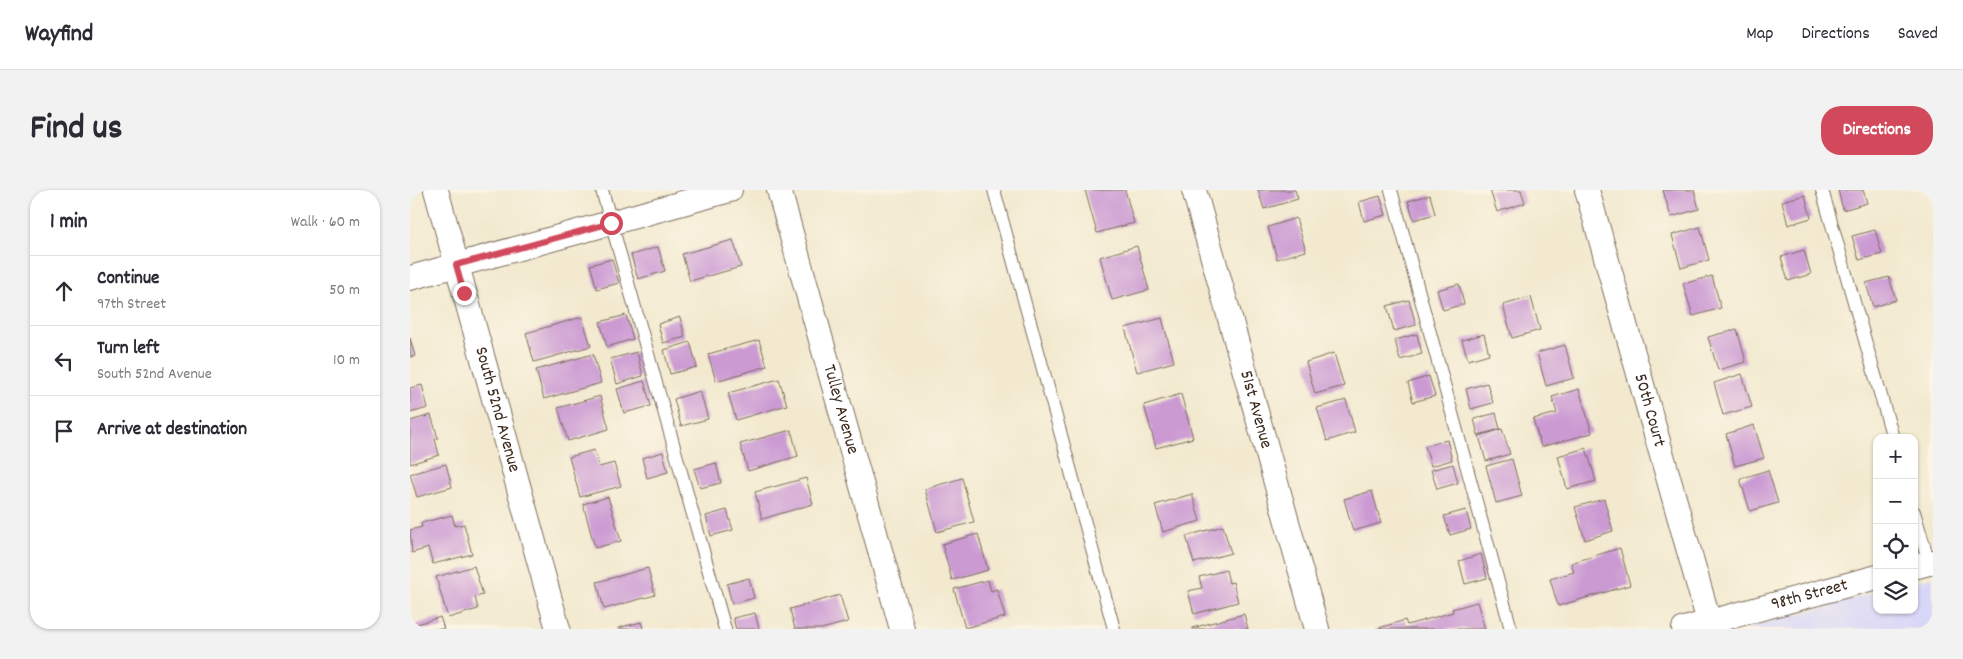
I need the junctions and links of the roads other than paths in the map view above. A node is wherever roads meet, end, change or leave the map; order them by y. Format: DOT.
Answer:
graph roads {
  1 [pos="436,190"];
  2 [pos="602,190"];
  3 [pos="730,190"];
  4 [pos="779,190"];
  5 [pos="994,190"];
  6 [pos="1194,190"];
  7 [pos="1391,190"];
  8 [pos="1588,190"];
  9 [pos="1822,190"];
  10 [pos="611,223"];
  11 [pos="456,265"];
  12 [pos="410,278"];
  13 [pos="1892,434"];
  14 [pos="1917,524"];
  15 [pos="1925,564"];
  16 [pos="1873,578"];
  17 [pos="1710,625"];
  18 [pos="558,629"];
  19 [pos="725,629"];
  20 [pos="902,629"];
  21 [pos="1114,629"];
  22 [pos="1317,629"];
  23 [pos="1511,629"];
  24 [pos="1684,629"];
  1 -- 11 [label="street, South 52nd Avenue"];
  2 -- 10 [label="lane"];
  3 -- 10 [label="street"];
  4 -- 20 [label="street, Tulley Avenue"];
  5 -- 21 [label="lane"];
  6 -- 22 [label="street, 51st Avenue"];
  7 -- 23 [label="lane"];
  8 -- 17 [label="street, 50th Court"];
  9 -- 13 [label="lane"];
  10 -- 11 [label="street"];
  10 -- 19 [label="lane"];
  11 -- 12 [label="street"];
  11 -- 18 [label="street, South 52nd Avenue"];
  14 -- 15 [label="lane"];
  16 -- 17 [label="street, 98th Street"];
  17 -- 24 [label="street, 98th Street"];
}
